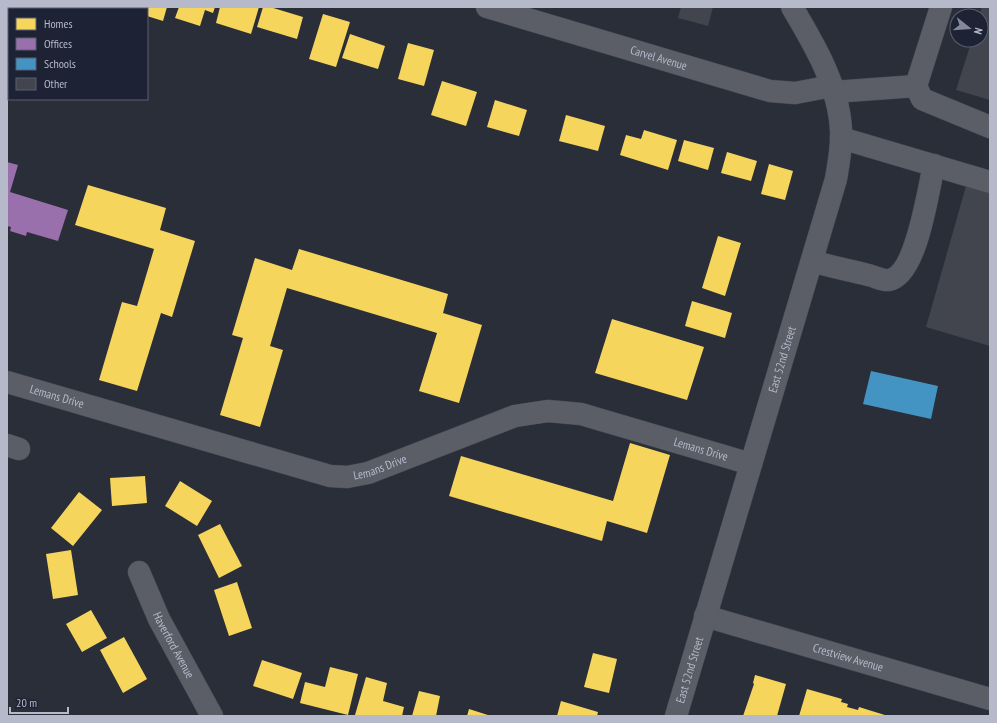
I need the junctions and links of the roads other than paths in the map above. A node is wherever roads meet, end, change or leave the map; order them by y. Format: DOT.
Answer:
graph roads {
  1 [pos="487,7"];
  2 [pos="792,7"];
  3 [pos="941,7"];
  4 [pos="916,86"];
  5 [pos="833,89"];
  6 [pos="990,127"];
  7 [pos="841,138"];
  8 [pos="934,165"];
  9 [pos="990,182"];
  10 [pos="812,261"];
  11 [pos="7,382"];
  12 [pos="751,464"];
  13 [pos="139,572"];
  14 [pos="705,616"];
  15 [pos="990,699"];
  16 [pos="212,716"];
  17 [pos="676,716"];
  1 -- 5 [label="street, Carvel Avenue"];
  2 -- 5 [label="street, East 52nd Street"];
  3 -- 4 [label="street"];
  4 -- 5 [label="street, Carvel Avenue"];
  4 -- 6 [label="street"];
  5 -- 7 [label="street, East 52nd Street"];
  7 -- 8 [label="street"];
  7 -- 10 [label="street, East 52nd Street"];
  8 -- 9 [label="street"];
  8 -- 10 [label="street"];
  10 -- 12 [label="street, East 52nd Street"];
  11 -- 12 [label="street, Lemans Drive"];
  12 -- 14 [label="street, East 52nd Street"];
  13 -- 16 [label="street, Haverford Avenue"];
  14 -- 15 [label="street, Crestview Avenue"];
  14 -- 17 [label="street, East 52nd Street"];
}
